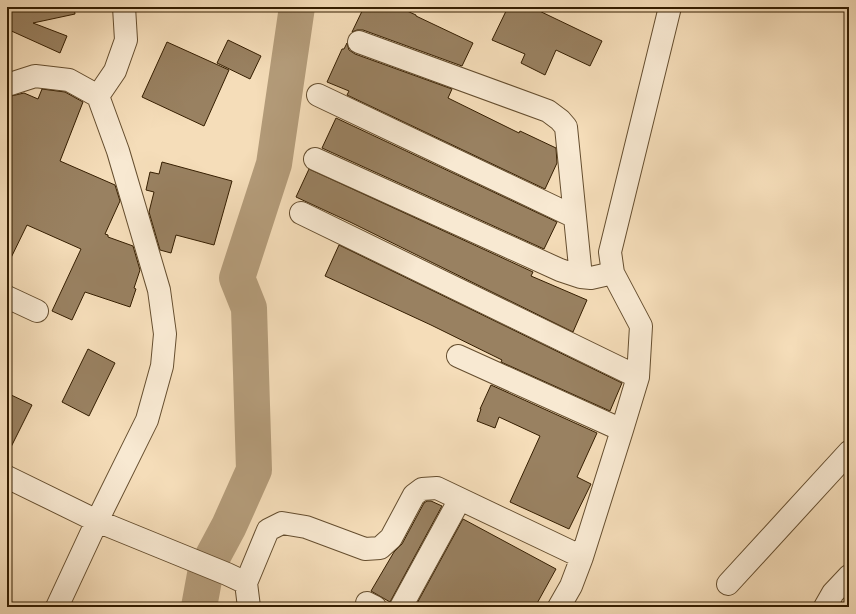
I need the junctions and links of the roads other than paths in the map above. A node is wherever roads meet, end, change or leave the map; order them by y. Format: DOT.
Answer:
graph roads {
  1 [pos="124,7"];
  2 [pos="670,7"];
  3 [pos="359,42"];
  4 [pos="7,85"];
  5 [pos="318,95"];
  6 [pos="98,96"];
  7 [pos="315,159"];
  8 [pos="301,213"];
  9 [pos="575,217"];
  10 [pos="613,273"];
  11 [pos="581,277"];
  12 [pos="7,297"];
  13 [pos="36,312"];
  14 [pos="458,356"];
  15 [pos="638,377"];
  16 [pos="622,430"];
  17 [pos="849,452"];
  18 [pos="7,477"];
  19 [pos="460,499"];
  20 [pos="97,521"];
  21 [pos="582,557"];
  22 [pos="849,576"];
  23 [pos="246,583"];
  24 [pos="728,584"];
  25 [pos="57,607"];
  26 [pos="249,607"];
  27 [pos="401,607"];
  28 [pos="559,607"];
  29 [pos="825,607"];
  1 -- 6 [label="street"];
  2 -- 10 [label="street"];
  3 -- 9 [label="street"];
  4 -- 6 [label="street"];
  5 -- 9 [label="street"];
  6 -- 20 [label="street"];
  7 -- 11 [label="street"];
  8 -- 15 [label="street"];
  9 -- 11 [label="street"];
  10 -- 11 [label="street"];
  10 -- 15 [label="street"];
  12 -- 13 [label="street"];
  14 -- 16 [label="street"];
  15 -- 16 [label="street"];
  16 -- 21 [label="street"];
  17 -- 24 [label="street"];
  18 -- 20 [label="street"];
  19 -- 21 [label="street"];
  19 -- 23 [label="street"];
  19 -- 27 [label="street"];
  20 -- 23 [label="street"];
  20 -- 25 [label="street"];
  21 -- 28 [label="street"];
  22 -- 29 [label="street"];
  23 -- 26 [label="street"];
}
